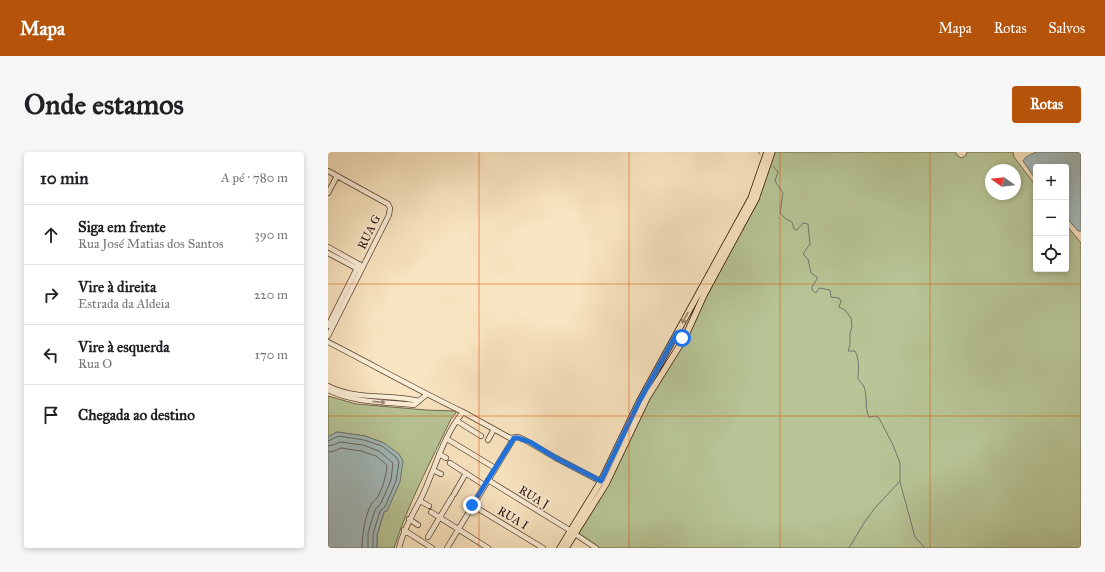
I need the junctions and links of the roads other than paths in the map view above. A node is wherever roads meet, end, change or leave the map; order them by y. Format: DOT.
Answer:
graph roads {
  1 [pos="767,152"];
  2 [pos="772,152"];
  3 [pos="328,171"];
  4 [pos="337,176"];
  5 [pos="328,193"];
  6 [pos="328,247"];
  7 [pos="328,253"];
  8 [pos="360,268"];
  9 [pos="328,326"];
  10 [pos="677,333"];
  11 [pos="328,336"];
  12 [pos="685,337"];
  13 [pos="328,342"];
  14 [pos="670,345"];
  15 [pos="678,349"];
  16 [pos="329,388"];
  17 [pos="426,394"];
  18 [pos="463,412"];
  19 [pos="457,421"];
  20 [pos="494,429"];
  21 [pos="481,436"];
  22 [pos="514,438"];
  23 [pos="447,439"];
  24 [pos="488,440"];
  25 [pos="439,454"];
  26 [pos="446,458"];
  27 [pos="450,463"];
  28 [pos="495,468"];
  29 [pos="433,470"];
  30 [pos="441,474"];
  31 [pos="466,474"];
  32 [pos="488,480"];
  33 [pos="603,483"];
  34 [pos="484,485"];
  35 [pos="420,501"];
  36 [pos="472,505"];
  37 [pos="429,506"];
  38 [pos="431,512"];
  39 [pos="439,517"];
  40 [pos="409,519"];
  41 [pos="418,525"];
  42 [pos="458,529"];
  43 [pos="404,530"];
  44 [pos="573,532"];
  45 [pos="428,537"];
  46 [pos="399,548"];
  47 [pos="431,548"];
  48 [pos="446,548"];
  49 [pos="488,548"];
  50 [pos="543,548"];
  51 [pos="560,548"];
  52 [pos="566,548"];
  53 [pos="596,548"];
  1 -- 10 [label="main road, one-way"];
  2 -- 12 [label="main road"];
  3 -- 4 [label="street"];
  4 -- 5 [label="street"];
  4 -- 8 [label="street, RUA G"];
  6 -- 8 [label="street"];
  7 -- 8 [label="street"];
  8 -- 9 [label="street"];
  8 -- 11 [label="street"];
  10 -- 12 [label="main road"];
  10 -- 14 [label="main road"];
  12 -- 15 [label="main road"];
  13 -- 17 [label="street"];
  14 -- 15 [label="main road"];
  14 -- 33 [label="main road"];
  15 -- 33 [label="main road"];
  16 -- 17 [label="street"];
  17 -- 18 [label="street"];
  18 -- 19 [label="street"];
  18 -- 20 [label="street"];
  19 -- 21 [label="street"];
  19 -- 23 [label="street"];
  20 -- 22 [label="street"];
  20 -- 24 [label="street"];
  22 -- 28 [label="street"];
  22 -- 33 [label="street"];
  23 -- 25 [label="street"];
  23 -- 28 [label="street"];
  25 -- 26 [label="street"];
  25 -- 29 [label="street"];
  27 -- 31 [label="street"];
  28 -- 32 [label="street"];
  29 -- 30 [label="street"];
  29 -- 35 [label="street"];
  31 -- 34 [label="street"];
  31 -- 39 [label="street"];
  32 -- 34 [label="street"];
  32 -- 44 [label="street, RUA J"];
  33 -- 44 [label="main road"];
  34 -- 36 [label="street"];
  35 -- 37 [label="street"];
  35 -- 40 [label="street"];
  36 -- 42 [label="street"];
  36 -- 50 [label="street, RUA I"];
  38 -- 39 [label="street"];
  39 -- 42 [label="street"];
  39 -- 45 [label="street"];
  40 -- 41 [label="street"];
  40 -- 43 [label="street"];
  42 -- 48 [label="street"];
  42 -- 49 [label="street"];
  43 -- 46 [label="street"];
  43 -- 47 [label="street"];
  44 -- 51 [label="main road"];
  44 -- 52 [label="main road"];
  44 -- 53 [label="street, RUA J"];
}
